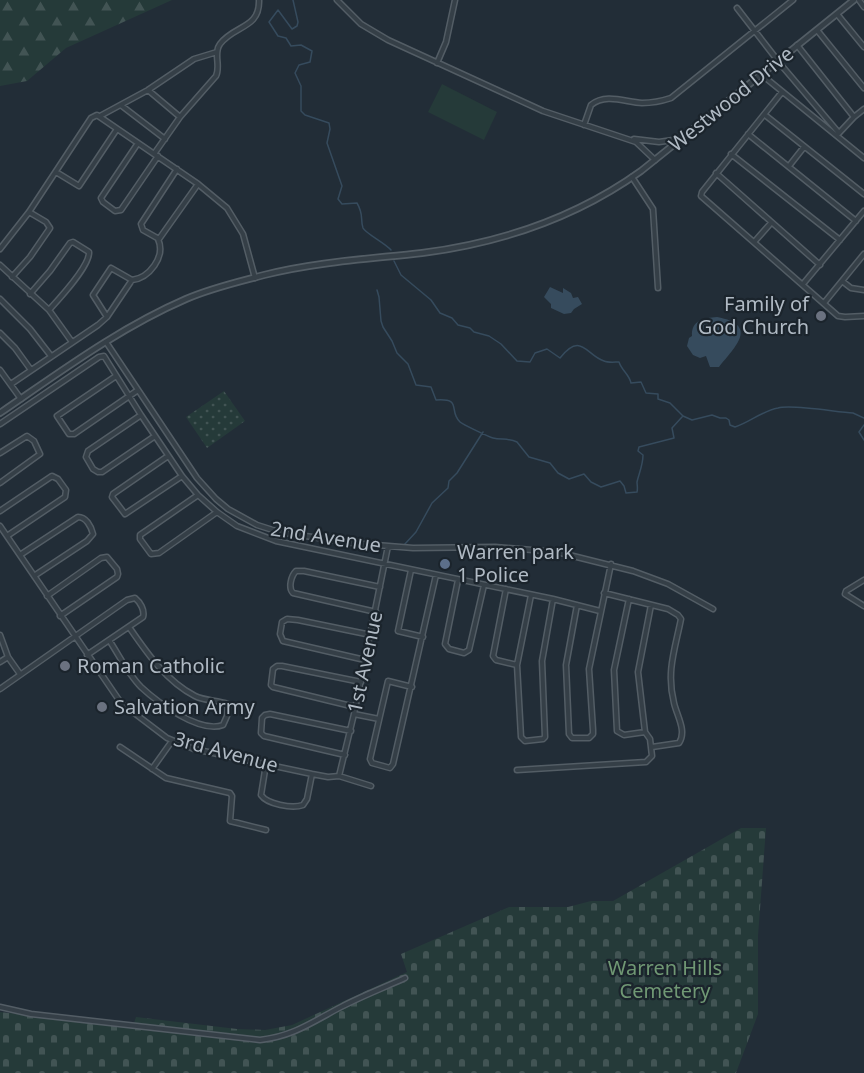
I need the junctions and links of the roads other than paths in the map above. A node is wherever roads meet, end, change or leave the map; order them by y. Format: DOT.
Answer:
graph roads {
  1 [pos="260,0"];
  2 [pos="337,0"];
  3 [pos="455,0"];
  4 [pos="793,0"];
  5 [pos="854,0"];
  6 [pos="859,0"];
  7 [pos="864,7"];
  8 [pos="738,8"];
  9 [pos="837,14"];
  10 [pos="755,30"];
  11 [pos="817,30"];
  12 [pos="797,45"];
  13 [pos="864,47"];
  14 [pos="216,52"];
  15 [pos="778,61"];
  16 [pos="437,63"];
  17 [pos="762,75"];
  18 [pos="864,88"];
  19 [pos="148,90"];
  20 [pos="782,92"];
  21 [pos="122,106"];
  22 [pos="864,109"];
  23 [pos="765,114"];
  24 [pos="100,116"];
  25 [pos="180,117"];
  26 [pos="854,117"];
  27 [pos="584,125"];
  28 [pos="117,129"];
  29 [pos="748,134"];
  30 [pos="837,135"];
  31 [pos="681,138"];
  32 [pos="165,139"];
  33 [pos="630,140"];
  34 [pos="138,143"];
  35 [pos="804,147"];
  36 [pos="731,154"];
  37 [pos="156,155"];
  38 [pos="864,158"];
  39 [pos="655,160"];
  40 [pos="789,166"];
  41 [pos="177,169"];
  42 [pos="56,172"];
  43 [pos="716,173"];
  44 [pos="632,177"];
  45 [pos="198,184"];
  46 [pos="864,194"];
  47 [pos="864,211"];
  48 [pos="29,212"];
  49 [pos="856,221"];
  50 [pos="771,223"];
  51 [pos="158,239"];
  52 [pos="840,240"];
  53 [pos="754,241"];
  54 [pos="0,249"];
  55 [pos="864,254"];
  56 [pos="0,265"];
  57 [pos="820,265"];
  58 [pos="12,277"];
  59 [pos="255,278"];
  60 [pos="132,280"];
  61 [pos="842,281"];
  62 [pos="803,284"];
  63 [pos="658,288"];
  64 [pos="864,290"];
  65 [pos="30,294"];
  66 [pos="0,299"];
  67 [pos="824,303"];
  68 [pos="49,310"];
  69 [pos="864,316"];
  70 [pos="107,317"];
  71 [pos="0,333"];
  72 [pos="72,342"];
  73 [pos="106,342"];
  74 [pos="111,350"];
  75 [pos="51,356"];
  76 [pos="104,356"];
  77 [pos="0,370"];
  78 [pos="31,370"];
  79 [pos="116,376"];
  80 [pos="11,384"];
  81 [pos="138,390"];
  82 [pos="129,396"];
  83 [pos="21,399"];
  84 [pos="0,413"];
  85 [pos="141,416"];
  86 [pos="0,424"];
  87 [pos="155,436"];
  88 [pos="0,453"];
  89 [pos="168,455"];
  90 [pos="182,476"];
  91 [pos="197,478"];
  92 [pos="0,483"];
  93 [pos="189,484"];
  94 [pos="198,495"];
  95 [pos="0,511"];
  96 [pos="217,512"];
  97 [pos="0,526"];
  98 [pos="7,537"];
  99 [pos="321,539"];
  100 [pos="388,546"];
  101 [pos="319,549"];
  102 [pos="20,555"];
  103 [pos="386,564"];
  104 [pos="610,564"];
  105 [pos="411,570"];
  106 [pos="436,575"];
  107 [pos="34,576"];
  108 [pos="458,580"];
  109 [pos="864,580"];
  110 [pos="484,585"];
  111 [pos="380,587"];
  112 [pos="506,589"];
  113 [pos="604,593"];
  114 [pos="531,595"];
  115 [pos="47,597"];
  116 [pos="553,599"];
  117 [pos="629,599"];
  118 [pos="577,605"];
  119 [pos="651,605"];
  120 [pos="864,606"];
  121 [pos="713,609"];
  122 [pos="376,612"];
  123 [pos="600,612"];
  124 [pos="60,616"];
  125 [pos="129,627"];
  126 [pos="0,635"];
  127 [pos="371,635"];
  128 [pos="75,637"];
  129 [pos="423,637"];
  130 [pos="109,640"];
  131 [pos="87,655"];
  132 [pos="9,657"];
  133 [pos="366,660"];
  134 [pos="0,662"];
  135 [pos="517,664"];
  136 [pos="20,674"];
  137 [pos="361,682"];
  138 [pos="412,687"];
  139 [pos="0,689"];
  140 [pos="356,707"];
  141 [pos="354,714"];
  142 [pos="379,719"];
  143 [pos="351,731"];
  144 [pos="645,732"];
  145 [pos="172,741"];
  146 [pos="120,747"];
  147 [pos="652,747"];
  148 [pos="345,755"];
  149 [pos="267,764"];
  150 [pos="152,769"];
  151 [pos="517,771"];
  152 [pos="312,774"];
  153 [pos="339,776"];
  154 [pos="371,786"];
  155 [pos="266,830"];
  156 [pos="405,978"];
  157 [pos="0,1007"];
  1 -- 14 [label="street"];
  2 -- 16 [label="street, Westwood Drive"];
  3 -- 16 [label="street"];
  4 -- 10 [label="street"];
  5 -- 9 [label="street, Westwood Drive"];
  6 -- 7 [label="street"];
  8 -- 10 [label="street"];
  9 -- 11 [label="street, Westwood Drive"];
  9 -- 13 [label="street"];
  10 -- 15 [label="street"];
  10 -- 27 [label="street"];
  11 -- 12 [label="street, Westwood Drive"];
  11 -- 18 [label="street"];
  12 -- 15 [label="street, Westwood Drive"];
  12 -- 26 [label="street"];
  14 -- 19 [label="street"];
  14 -- 25 [label="street"];
  15 -- 17 [label="street, Westwood Drive"];
  15 -- 30 [label="street"];
  16 -- 27 [label="street, Westwood Drive"];
  17 -- 20 [label="street"];
  17 -- 31 [label="street, Westwood Drive"];
  19 -- 21 [label="street"];
  19 -- 25 [label="street"];
  20 -- 23 [label="street"];
  20 -- 30 [label="street"];
  21 -- 24 [label="street"];
  21 -- 32 [label="street"];
  22 -- 26 [label="street"];
  23 -- 29 [label="street"];
  23 -- 35 [label="street"];
  24 -- 28 [label="street"];
  24 -- 42 [label="street"];
  25 -- 32 [label="street"];
  26 -- 30 [label="street"];
  27 -- 33 [label="street, Westwood Drive"];
  28 -- 34 [label="street"];
  28 -- 42 [label="street"];
  29 -- 36 [label="street"];
  29 -- 40 [label="street"];
  30 -- 38 [label="street"];
  31 -- 33 [label="street"];
  31 -- 39 [label="street, Westwood Drive"];
  32 -- 37 [label="street"];
  33 -- 39 [label="street, Westwood Drive"];
  34 -- 37 [label="street"];
  34 -- 37 [label="street"];
  35 -- 40 [label="street"];
  35 -- 46 [label="street"];
  36 -- 43 [label="street"];
  36 -- 52 [label="street"];
  37 -- 41 [label="street"];
  39 -- 44 [label="street"];
  40 -- 49 [label="street"];
  41 -- 45 [label="street"];
  41 -- 51 [label="street"];
  42 -- 48 [label="street"];
  43 -- 50 [label="street"];
  43 -- 53 [label="street"];
  44 -- 59 [label="street"];
  44 -- 63 [label="street"];
  45 -- 51 [label="street"];
  45 -- 59 [label="street"];
  47 -- 49 [label="street"];
  48 -- 54 [label="street"];
  48 -- 58 [label="street"];
  49 -- 52 [label="street"];
  50 -- 53 [label="street"];
  50 -- 57 [label="street"];
  51 -- 60 [label="street"];
  52 -- 57 [label="street"];
  53 -- 62 [label="street"];
  55 -- 61 [label="street"];
  56 -- 58 [label="street"];
  57 -- 62 [label="street"];
  58 -- 65 [label="street"];
  59 -- 73 [label="street"];
  60 -- 70 [label="street"];
  60 -- 70 [label="street"];
  61 -- 64 [label="street"];
  61 -- 67 [label="street"];
  62 -- 67 [label="street"];
  65 -- 68 [label="street"];
  65 -- 68 [label="street"];
  66 -- 75 [label="street"];
  67 -- 69 [label="street"];
  68 -- 72 [label="street"];
  70 -- 72 [label="street"];
  71 -- 78 [label="street"];
  72 -- 75 [label="street"];
  73 -- 74 [label="street, 2nd Avenue"];
  73 -- 83 [label="street"];
  74 -- 76 [label="street"];
  74 -- 81 [label="street, 2nd Avenue"];
  75 -- 78 [label="street"];
  76 -- 79 [label="street"];
  76 -- 86 [label="street"];
  77 -- 80 [label="street"];
  78 -- 80 [label="street"];
  79 -- 82 [label="street"];
  79 -- 82 [label="street"];
  80 -- 83 [label="street"];
  81 -- 82 [label="street"];
  81 -- 91 [label="street, 2nd Avenue"];
  82 -- 85 [label="street"];
  83 -- 84 [label="street"];
  85 -- 87 [label="street"];
  85 -- 87 [label="street"];
  87 -- 89 [label="street"];
  88 -- 92 [label="street"];
  89 -- 90 [label="street"];
  89 -- 90 [label="street"];
  90 -- 93 [label="street"];
  91 -- 93 [label="street"];
  91 -- 99 [label="street, 2nd Avenue"];
  93 -- 94 [label="street"];
  94 -- 96 [label="street"];
  94 -- 96 [label="street"];
  95 -- 98 [label="street"];
  96 -- 101 [label="street"];
  97 -- 98 [label="street, 3rd Avenue"];
  98 -- 102 [label="street, 3rd Avenue"];
  99 -- 100 [label="street, 2nd Avenue"];
  99 -- 101 [label="street"];
  100 -- 103 [label="street, 1st Avenue"];
  100 -- 104 [label="street, 2nd Avenue"];
  101 -- 103 [label="street"];
  102 -- 107 [label="street, 3rd Avenue"];
  102 -- 107 [label="street"];
  103 -- 105 [label="street"];
  103 -- 111 [label="street, 1st Avenue"];
  104 -- 113 [label="street"];
  104 -- 121 [label="street, 2nd Avenue"];
  105 -- 106 [label="street"];
  105 -- 129 [label="street"];
  106 -- 108 [label="street"];
  106 -- 129 [label="street"];
  107 -- 115 [label="street, 3rd Avenue"];
  108 -- 110 [label="street"];
  108 -- 110 [label="street"];
  109 -- 120 [label="street"];
  110 -- 112 [label="street"];
  111 -- 122 [label="street, 1st Avenue"];
  111 -- 122 [label="street"];
  112 -- 114 [label="street"];
  112 -- 135 [label="street"];
  113 -- 117 [label="street"];
  113 -- 123 [label="street"];
  114 -- 116 [label="street"];
  114 -- 135 [label="street"];
  115 -- 124 [label="street, 3rd Avenue"];
  115 -- 124 [label="street"];
  116 -- 118 [label="street"];
  116 -- 135 [label="street"];
  117 -- 119 [label="street"];
  117 -- 144 [label="street"];
  118 -- 123 [label="street"];
  118 -- 123 [label="street"];
  119 -- 144 [label="street"];
  119 -- 147 [label="street"];
  122 -- 127 [label="street, 1st Avenue"];
  124 -- 128 [label="street, 3rd Avenue"];
  125 -- 128 [label="street"];
  125 -- 130 [label="street"];
  125 -- 130 [label="street"];
  126 -- 132 [label="street"];
  127 -- 133 [label="street, 1st Avenue"];
  127 -- 133 [label="street"];
  128 -- 131 [label="street, 3rd Avenue"];
  128 -- 136 [label="street"];
  129 -- 138 [label="street"];
  130 -- 131 [label="street"];
  131 -- 145 [label="street, 3rd Avenue"];
  132 -- 134 [label="street"];
  132 -- 136 [label="street"];
  133 -- 137 [label="street, 1st Avenue"];
  136 -- 139 [label="street"];
  137 -- 140 [label="street, 1st Avenue"];
  137 -- 140 [label="street"];
  138 -- 142 [label="street"];
  138 -- 142 [label="street"];
  140 -- 141 [label="street, 1st Avenue"];
  141 -- 142 [label="street"];
  141 -- 143 [label="street, 1st Avenue"];
  143 -- 148 [label="street, 1st Avenue"];
  143 -- 148 [label="street"];
  144 -- 147 [label="street"];
  145 -- 149 [label="street, 3rd Avenue"];
  145 -- 150 [label="street"];
  146 -- 150 [label="street"];
  147 -- 151 [label="street"];
  148 -- 153 [label="street, 1st Avenue"];
  149 -- 152 [label="street, 3rd Avenue"];
  149 -- 152 [label="street"];
  150 -- 155 [label="street"];
  152 -- 153 [label="street, 3rd Avenue"];
  153 -- 154 [label="street, 3rd Avenue"];
  156 -- 157 [label="street"];
}
